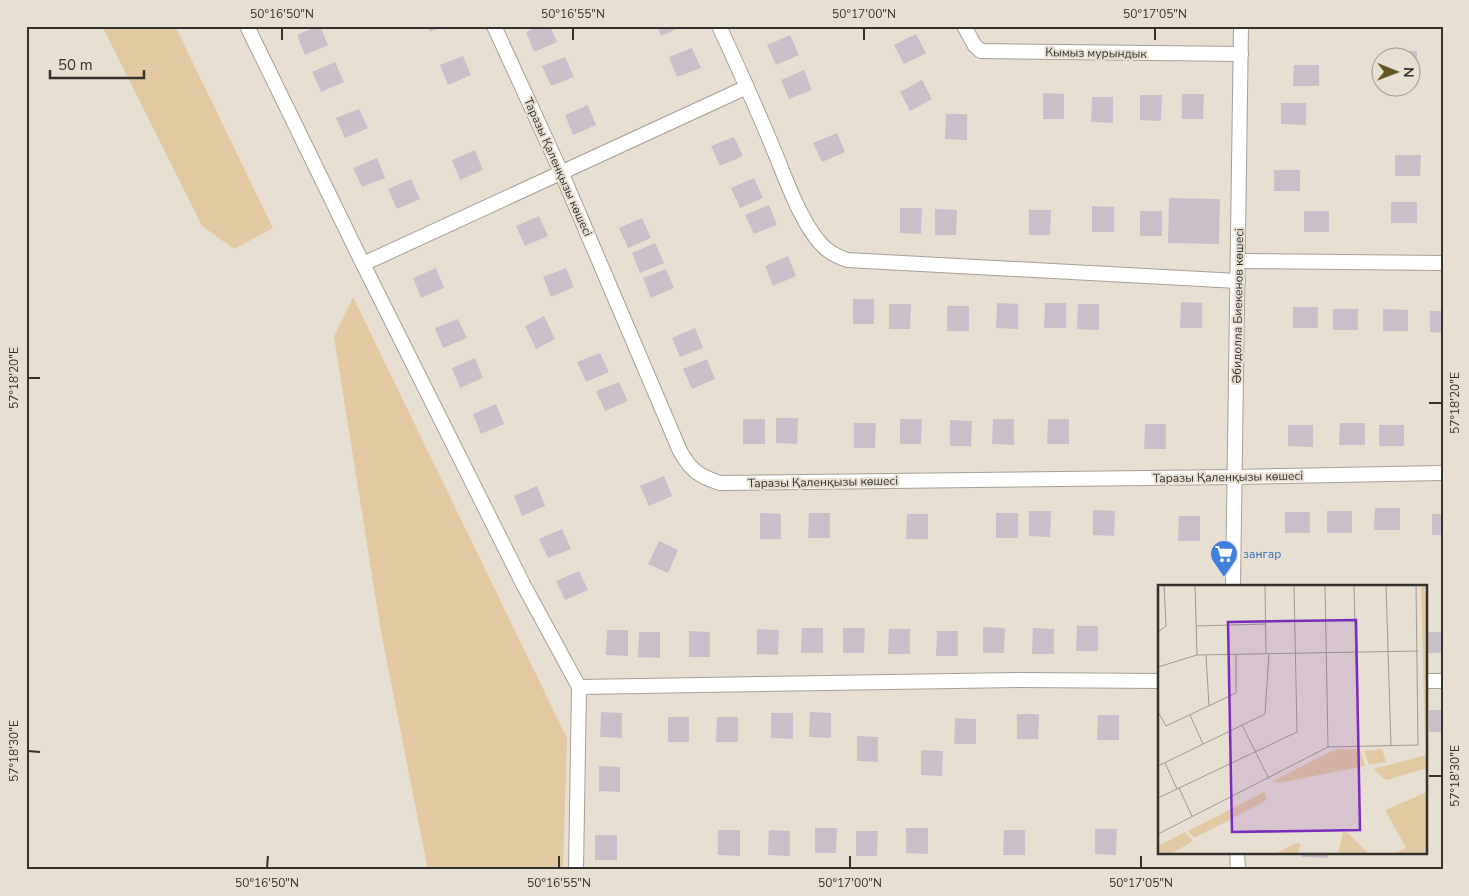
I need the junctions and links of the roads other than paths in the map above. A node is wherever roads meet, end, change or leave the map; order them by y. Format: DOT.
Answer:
graph roads {
  1 [pos="247,26"];
  2 [pos="494,26"];
  3 [pos="719,26"];
  4 [pos="964,26"];
  5 [pos="1241,26"];
  6 [pos="1241,54"];
  7 [pos="747,87"];
  8 [pos="562,174"];
  9 [pos="1239,261"];
  10 [pos="1443,263"];
  11 [pos="363,264"];
  12 [pos="1238,281"];
  13 [pos="1443,473"];
  14 [pos="1234,477"];
  15 [pos="1233,585"];
  16 [pos="1158,681"];
  17 [pos="1426,681"];
  18 [pos="1443,681"];
  19 [pos="579,687"];
  20 [pos="1237,854"];
  21 [pos="576,870"];
  22 [pos="1238,870"];
  1 -- 11 [label="street"];
  2 -- 8 [label="street, Таразы Қаленқызы көшесі"];
  3 -- 7 [label="street"];
  4 -- 6 [label="street, Кымыз мурындык"];
  5 -- 6 [label="street, Әбидолла Биекенов көшесі"];
  6 -- 9 [label="street, Әбидолла Биекенов көшесі"];
  7 -- 8 [label="street"];
  7 -- 12 [label="street"];
  8 -- 11 [label="street"];
  8 -- 14 [label="street, Таразы Қаленқызы көшесі"];
  9 -- 10 [label="street"];
  9 -- 12 [label="street, Әбидолла Биекенов көшесі"];
  11 -- 19 [label="street"];
  12 -- 14 [label="street, Әбидолла Биекенов көшесі"];
  13 -- 14 [label="street, Таразы Қаленқызы көшесі"];
  14 -- 15 [label="street, Әбидолла Биекенов көшесі"];
  16 -- 19 [label="street"];
  17 -- 18 [label="street"];
  19 -- 21 [label="street"];
  20 -- 22 [label="street"];
}
